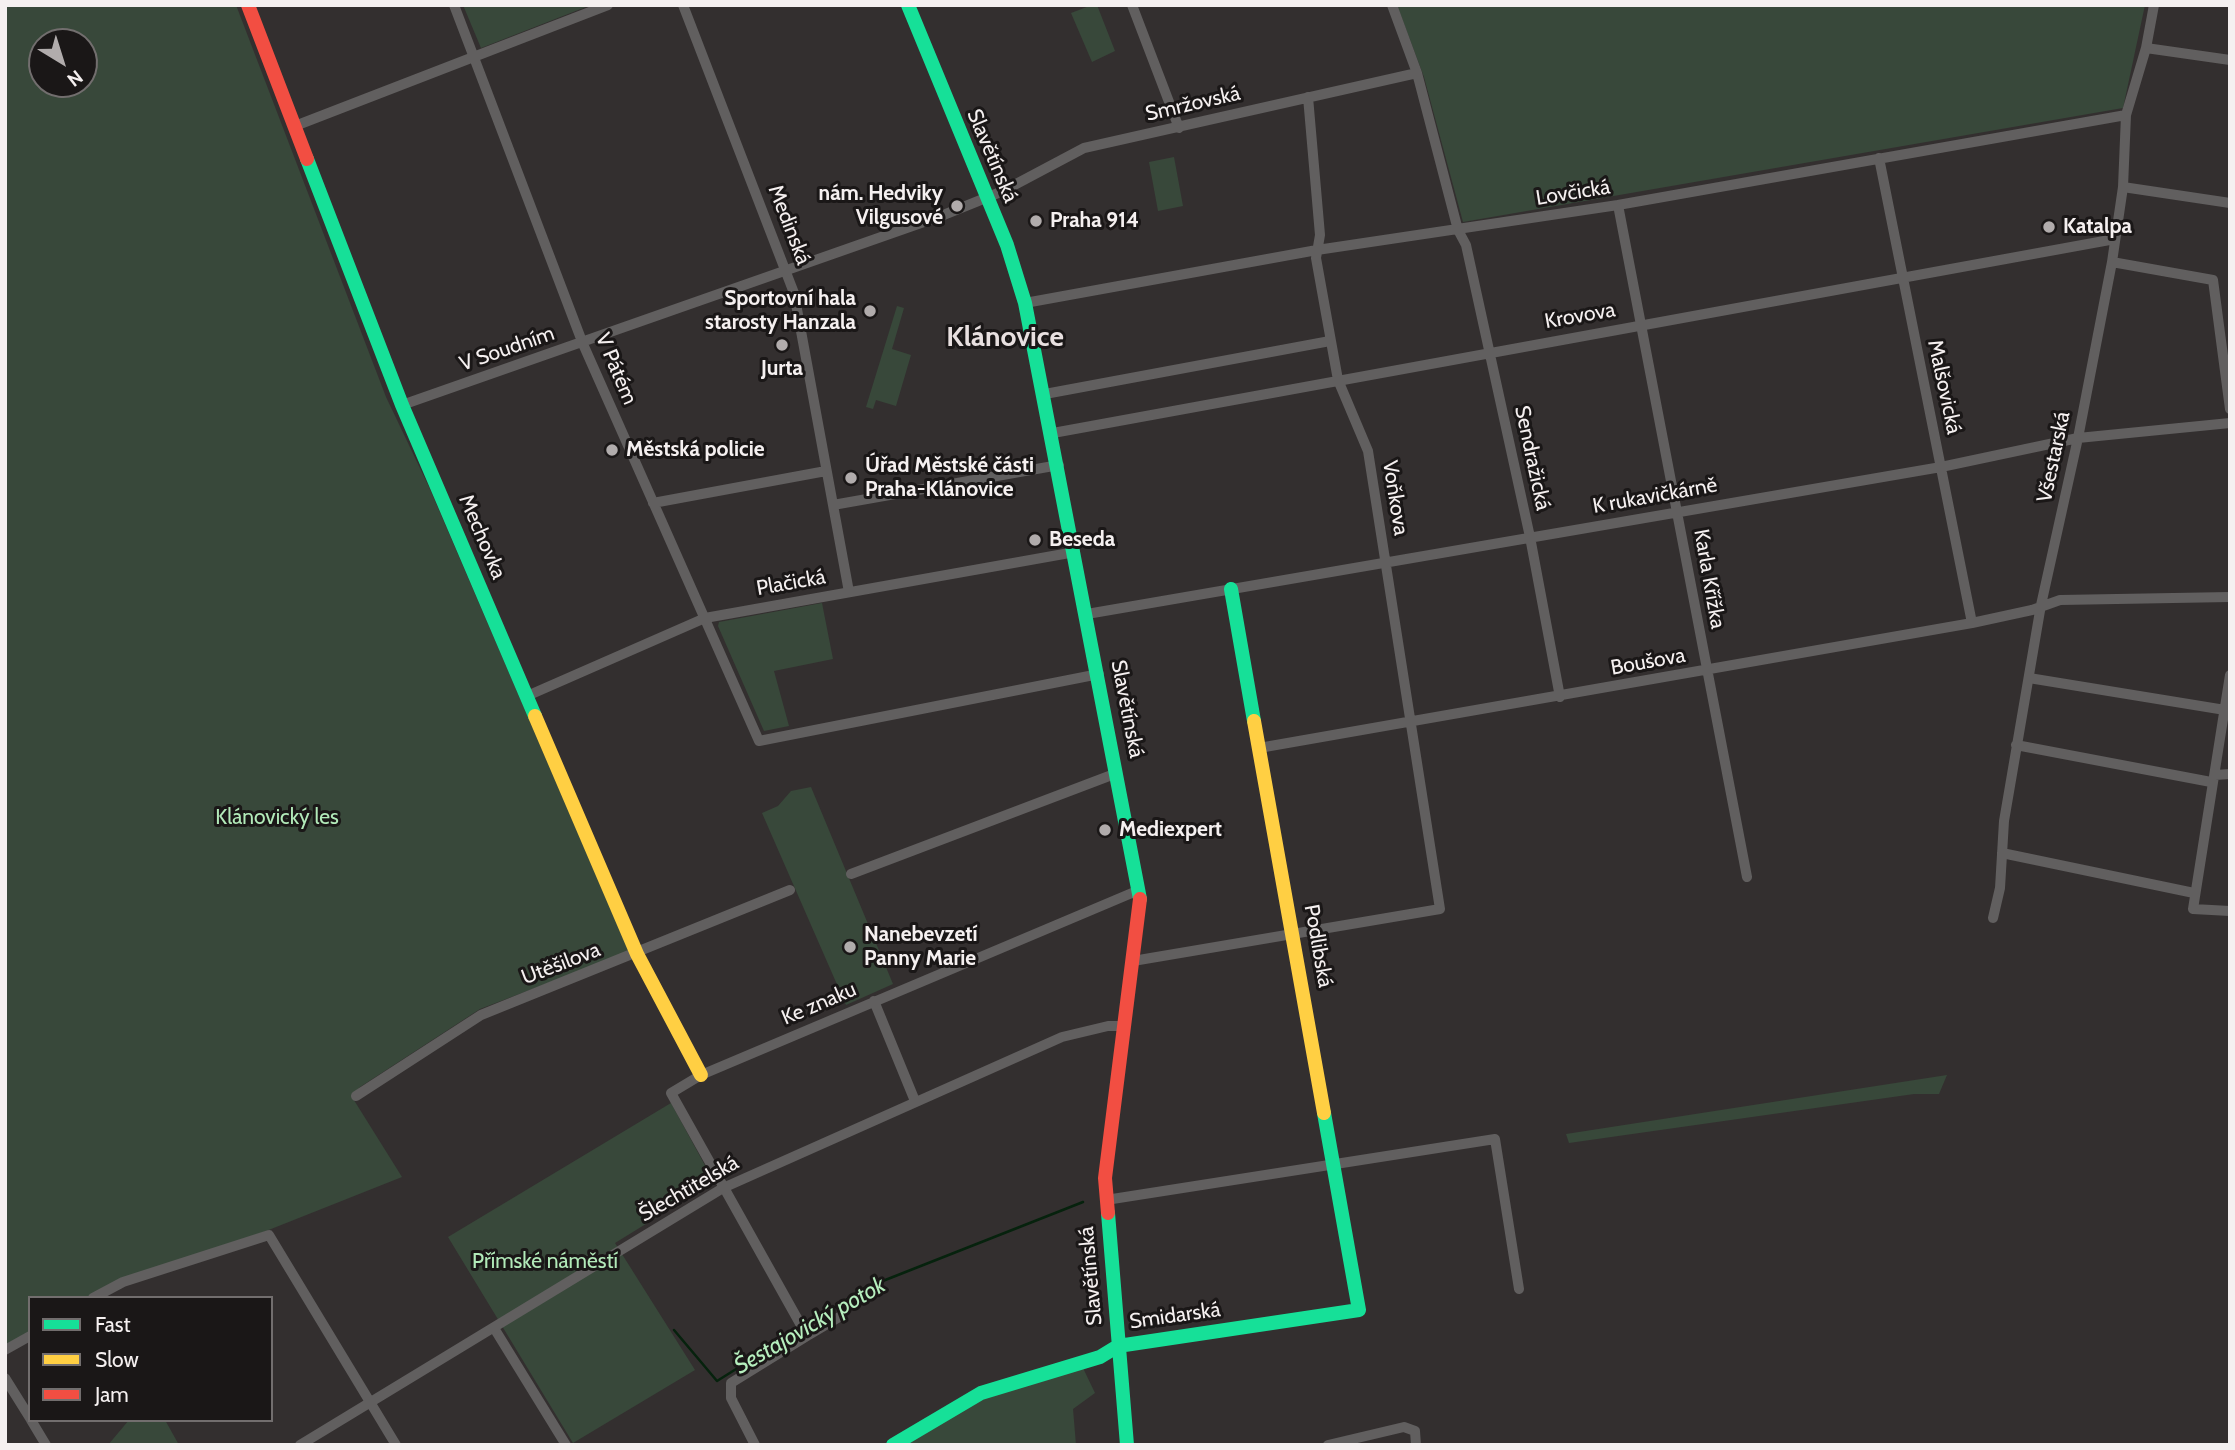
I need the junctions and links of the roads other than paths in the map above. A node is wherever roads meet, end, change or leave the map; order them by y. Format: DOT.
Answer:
graph roads {
  1 [pos="248,5"];
  2 [pos="454,5"];
  3 [pos="608,5"];
  4 [pos="683,5"];
  5 [pos="908,5"];
  6 [pos="1132,5"];
  7 [pos="1392,5"];
  8 [pos="2154,5"];
  9 [pos="2146,48"];
  10 [pos="473,56"];
  11 [pos="2230,60"];
  12 [pos="1417,73"];
  13 [pos="1308,97"];
  14 [pos="2126,115"];
  15 [pos="295,126"];
  16 [pos="1179,128"];
  17 [pos="1879,158"];
  18 [pos="2123,187"];
  19 [pos="987,198"];
  20 [pos="2230,203"];
  21 [pos="1618,205"];
  22 [pos="941,216"];
  23 [pos="1458,230"];
  24 [pos="2115,239"];
  25 [pos="1317,250"];
  26 [pos="2112,262"];
  27 [pos="787,271"];
  28 [pos="1901,278"];
  29 [pos="1025,303"];
  30 [pos="1640,325"];
  31 [pos="1330,341"];
  32 [pos="583,344"];
  33 [pos="1490,351"];
  34 [pos="1338,380"];
  35 [pos="1045,394"];
  36 [pos="402,405"];
  37 [pos="2230,409"];
  38 [pos="2230,423"];
  39 [pos="1053,433"];
  40 [pos="2078,438"];
  41 [pos="1059,465"];
  42 [pos="1941,467"];
  43 [pos="826,471"];
  44 [pos="653,503"];
  45 [pos="833,505"];
  46 [pos="1678,511"];
  47 [pos="1530,537"];
  48 [pos="1075,552"];
  49 [pos="1386,562"];
  50 [pos="1231,589"];
  51 [pos="849,592"];
  52 [pos="2230,597"];
  53 [pos="2041,605"];
  54 [pos="1087,614"];
  55 [pos="705,618"];
  56 [pos="1972,623"];
  57 [pos="1706,671"];
  58 [pos="1099,674"];
  59 [pos="2230,675"];
  60 [pos="2029,678"];
  61 [pos="527,696"];
  62 [pos="1560,696"];
  63 [pos="2225,709"];
  64 [pos="1410,723"];
  65 [pos="2017,746"];
  66 [pos="1259,748"];
  67 [pos="1118,773"];
  68 [pos="2230,774"];
  69 [pos="2213,779"];
  70 [pos="2002,853"];
  71 [pos="851,874"];
  72 [pos="1747,877"];
  73 [pos="790,890"];
  74 [pos="1139,890"];
  75 [pos="2194,893"];
  76 [pos="2230,911"];
  77 [pos="1993,918"];
  78 [pos="1294,934"];
  79 [pos="637,954"];
  80 [pos="1133,961"];
  81 [pos="874,1001"];
  82 [pos="1124,1026"];
  83 [pos="701,1075"];
  84 [pos="356,1096"];
  85 [pos="915,1101"];
  86 [pos="1335,1163"];
  87 [pos="723,1188"];
  88 [pos="1106,1200"];
  89 [pos="1519,1289"];
  90 [pos="97,1296"];
  91 [pos="1359,1310"];
  92 [pos="841,1316"];
  93 [pos="494,1328"];
  94 [pos="803,1329"];
  95 [pos="28,1337"];
  96 [pos="1118,1346"];
  97 [pos="5,1350"];
  98 [pos="5,1378"];
  99 [pos="370,1402"];
  100 [pos="28,1414"];
  101 [pos="33,1422"];
  102 [pos="46,1445"];
  103 [pos="300,1445"];
  104 [pos="396,1445"];
  105 [pos="566,1445"];
  106 [pos="755,1445"];
  107 [pos="893,1445"];
  108 [pos="1127,1445"];
  109 [pos="1328,1445"];
  110 [pos="1416,1445"];
  1 -- 15 [label="street, Mechovka"];
  2 -- 10 [label="street, V Pátém"];
  3 -- 10 [label="street"];
  4 -- 27 [label="street, Medinská"];
  5 -- 19 [label="street, Slavětínská"];
  6 -- 16 [label="street"];
  7 -- 12 [label="street, Sendražická"];
  8 -- 9 [label="street, Všestarská"];
  9 -- 11 [label="street"];
  9 -- 14 [label="street, Všestarská"];
  10 -- 15 [label="street"];
  10 -- 32 [label="street, V Pátém"];
  12 -- 13 [label="street, Smržovská"];
  12 -- 23 [label="street, Sendražická"];
  13 -- 16 [label="street, Smržovská"];
  13 -- 25 [label="street, Voňkova"];
  14 -- 17 [label="street, Lovčická"];
  14 -- 18 [label="street, Všestarská"];
  15 -- 36 [label="street, Mechovka"];
  16 -- 19 [label="street, Smržovská"];
  17 -- 21 [label="street, Lovčická"];
  17 -- 28 [label="street, Malšovická"];
  18 -- 20 [label="street"];
  18 -- 24 [label="street, Všestarská"];
  19 -- 22 [label="street, Smržovská"];
  19 -- 29 [label="street, Slavětínská"];
  21 -- 23 [label="street, Lovčická"];
  21 -- 30 [label="street, Karla Křížka"];
  22 -- 27 [label="street, V Soudním"];
  23 -- 25 [label="street, Lovčická"];
  23 -- 33 [label="street, Sendražická"];
  24 -- 26 [label="street, Všestarská"];
  24 -- 28 [label="street, Krovova"];
  25 -- 29 [label="street, Lovčická"];
  25 -- 31 [label="street, Voňkova"];
  26 -- 37 [label="street"];
  26 -- 40 [label="street, Všestarská"];
  27 -- 32 [label="street, V Soudním"];
  27 -- 43 [label="street, Medinská"];
  28 -- 30 [label="street, Krovova"];
  28 -- 42 [label="street, Malšovická"];
  29 -- 35 [label="street, Slavětínská"];
  30 -- 33 [label="street, Krovova"];
  30 -- 46 [label="street, Karla Křížka"];
  31 -- 34 [label="street, Voňkova"];
  31 -- 35 [label="street"];
  32 -- 36 [label="street, V Soudním"];
  32 -- 44 [label="street, V Pátém"];
  33 -- 34 [label="street, Krovova"];
  33 -- 47 [label="street, Sendražická"];
  34 -- 39 [label="street, Krovova"];
  34 -- 49 [label="street, Voňkova"];
  35 -- 39 [label="street, Slavětínská"];
  36 -- 61 [label="street, Mechovka"];
  38 -- 40 [label="street, K rukavičkárně"];
  39 -- 41 [label="street, Slavětínská"];
  40 -- 42 [label="street, K rukavičkárně"];
  40 -- 53 [label="street, Všestarská"];
  41 -- 45 [label="street"];
  41 -- 48 [label="street, Slavětínská"];
  42 -- 46 [label="street, K rukavičkárně"];
  42 -- 56 [label="street, Malšovická"];
  43 -- 44 [label="street"];
  43 -- 45 [label="street, Medinská"];
  44 -- 55 [label="street, V Pátém"];
  45 -- 51 [label="street, Medinská"];
  46 -- 47 [label="street, K rukavičkárně"];
  46 -- 57 [label="street, Karla Křížka"];
  47 -- 49 [label="street, K rukavičkárně"];
  47 -- 62 [label="street, Sendražická"];
  48 -- 51 [label="street, Plačická"];
  48 -- 54 [label="street, Slavětínská"];
  49 -- 50 [label="street, K rukavičkárně"];
  49 -- 64 [label="street, Voňkova"];
  50 -- 54 [label="street, K rukavičkárně"];
  50 -- 66 [label="street, Podlibská"];
  51 -- 55 [label="street, Plačická"];
  52 -- 53 [label="street, Boušova"];
  53 -- 56 [label="street, Boušova"];
  53 -- 60 [label="street, Všestarská"];
  54 -- 58 [label="street, Slavětínská"];
  55 -- 58 [label="street, V Pátém"];
  55 -- 61 [label="street, Plačická"];
  56 -- 57 [label="street, Boušova"];
  57 -- 62 [label="street, Boušova"];
  57 -- 72 [label="street, Karla Křížka"];
  58 -- 67 [label="street, Slavětínská"];
  59 -- 63 [label="street"];
  60 -- 63 [label="street"];
  60 -- 65 [label="street, Všestarská"];
  61 -- 79 [label="street, Mechovka"];
  62 -- 64 [label="street, Boušova"];
  63 -- 69 [label="street"];
  64 -- 66 [label="street, Boušova"];
  64 -- 78 [label="street, Voňkova"];
  65 -- 69 [label="street"];
  65 -- 70 [label="street, Všestarská"];
  66 -- 78 [label="street, Podlibská"];
  67 -- 71 [label="street"];
  67 -- 74 [label="street, Slavětínská"];
  68 -- 69 [label="street"];
  69 -- 75 [label="street"];
  70 -- 75 [label="street"];
  70 -- 77 [label="street, Všestarská"];
  73 -- 79 [label="street, Utěšilova"];
  74 -- 80 [label="street, Slavětínská"];
  74 -- 81 [label="street, Ke znaku"];
  75 -- 76 [label="street"];
  78 -- 80 [label="street"];
  78 -- 86 [label="street, Podlibská"];
  79 -- 83 [label="street, Mechovka"];
  79 -- 84 [label="street, Utěšilova"];
  80 -- 82 [label="street, Slavětínská"];
  81 -- 83 [label="street, Ke znaku"];
  81 -- 85 [label="street"];
  82 -- 85 [label="street, Šlechtitelská"];
  82 -- 88 [label="street, Slavětínská"];
  83 -- 87 [label="street, Ke znaku"];
  85 -- 87 [label="street, Šlechtitelská"];
  86 -- 88 [label="street"];
  86 -- 89 [label="street"];
  86 -- 91 [label="street, Podlibská"];
  87 -- 93 [label="street, Šlechtitelská"];
  87 -- 94 [label="street"];
  88 -- 96 [label="street, Slavětínská"];
  90 -- 99 [label="street"];
  91 -- 96 [label="street, Smidarská"];
  92 -- 94 [label="street"];
  93 -- 99 [label="street, Šlechtitelská"];
  93 -- 105 [label="street"];
  94 -- 106 [label="street"];
  95 -- 97 [label="street"];
  96 -- 107 [label="street, Smidarská"];
  96 -- 108 [label="street, Slavětínská"];
  98 -- 100 [label="street"];
  99 -- 103 [label="street, Šlechtitelská"];
  99 -- 104 [label="street"];
  101 -- 102 [label="street"];
  109 -- 110 [label="street"];
}
